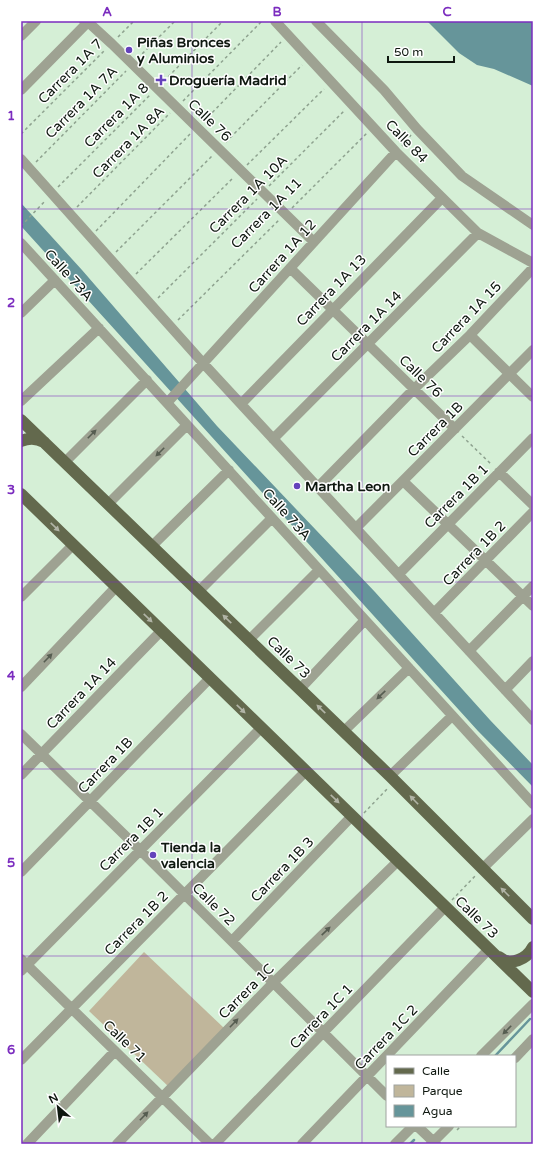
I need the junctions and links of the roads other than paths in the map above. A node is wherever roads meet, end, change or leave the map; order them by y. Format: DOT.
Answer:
graph roads {
  1 [pos="36,21"];
  2 [pos="87,21"];
  3 [pos="276,21"];
  4 [pos="316,21"];
  5 [pos="21,36"];
  6 [pos="21,90"];
  7 [pos="396,152"];
  8 [pos="21,159"];
  9 [pos="442,198"];
  10 [pos="533,225"];
  11 [pos="478,233"];
  12 [pos="314,242"];
  13 [pos="21,243"];
  14 [pos="533,263"];
  15 [pos="290,268"];
  16 [pos="533,268"];
  17 [pos="55,280"];
  18 [pos="332,309"];
  19 [pos="21,313"];
  20 [pos="99,328"];
  21 [pos="470,335"];
  22 [pos="368,343"];
  23 [pos="533,350"];
  24 [pos="201,366"];
  25 [pos="509,374"];
  26 [pos="147,380"];
  27 [pos="414,389"];
  28 [pos="533,397"];
  29 [pos="21,401"];
  30 [pos="169,401"];
  31 [pos="241,404"];
  32 [pos="21,420"];
  33 [pos="187,425"];
  34 [pos="455,429"];
  35 [pos="533,438"];
  36 [pos="273,439"];
  37 [pos="21,441"];
  38 [pos="46,444"];
  39 [pos="65,462"];
  40 [pos="229,470"];
  41 [pos="499,472"];
  42 [pos="404,481"];
  43 [pos="318,487"];
  44 [pos="23,500"];
  45 [pos="108,504"];
  46 [pos="533,505"];
  47 [pos="533,512"];
  48 [pos="272,518"];
  49 [pos="448,524"];
  50 [pos="356,528"];
  51 [pos="73,545"];
  52 [pos="152,546"];
  53 [pos="486,560"];
  54 [pos="319,570"];
  55 [pos="399,574"];
  56 [pos="533,586"];
  57 [pos="116,587"];
  58 [pos="199,591"];
  59 [pos="523,596"];
  60 [pos="21,597"];
  61 [pos="533,606"];
  62 [pos="434,613"];
  63 [pos="365,620"];
  64 [pos="161,631"];
  65 [pos="249,640"];
  66 [pos="469,651"];
  67 [pos="533,661"];
  68 [pos="409,668"];
  69 [pos="210,678"];
  70 [pos="21,686"];
  71 [pos="300,689"];
  72 [pos="505,690"];
  73 [pos="452,716"];
  74 [pos="533,720"];
  75 [pos="261,728"];
  76 [pos="344,731"];
  77 [pos="21,734"];
  78 [pos="41,754"];
  79 [pos="306,771"];
  80 [pos="21,775"];
  81 [pos="393,778"];
  82 [pos="90,801"];
  83 [pos="533,804"];
  84 [pos="354,818"];
  85 [pos="533,819"];
  86 [pos="140,850"];
  87 [pos="398,861"];
  88 [pos="482,869"];
  89 [pos="21,872"];
  90 [pos="184,894"];
  91 [pos="445,907"];
  92 [pos="532,920"];
  93 [pos="232,941"];
  94 [pos="533,947"];
  95 [pos="492,952"];
  96 [pos="23,965"];
  97 [pos="273,983"];
  98 [pos="533,992"];
  99 [pos="533,1004"];
  100 [pos="72,1009"];
  101 [pos="324,1033"];
  102 [pos="533,1039"];
  103 [pos="115,1051"];
  104 [pos="389,1055"];
  105 [pos="483,1055"];
  106 [pos="516,1057"];
  107 [pos="386,1058"];
  108 [pos="21,1060"];
  109 [pos="368,1076"];
  110 [pos="386,1095"];
  111 [pos="162,1097"];
  112 [pos="411,1127"];
  113 [pos="418,1127"];
  114 [pos="448,1127"];
  115 [pos="434,1143"];
  116 [pos="27,1144"];
  117 [pos="117,1144"];
  118 [pos="210,1144"];
  119 [pos="215,1144"];
  120 [pos="302,1144"];
  121 [pos="395,1144"];
  1 -- 5 [label="street"];
  2 -- 6 [label="street"];
  2 -- 12 [label="street, Calle 76"];
  3 -- 7 [label="street, Calle 84"];
  4 -- 10 [label="street, Calle 84"];
  7 -- 9 [label="street, Calle 84"];
  7 -- 12 [label="street, Carrera 1A 12"];
  8 -- 24 [label="street"];
  9 -- 11 [label="street, Calle 84"];
  9 -- 18 [label="street, Carrera 1A 13"];
  11 -- 14 [label="street, Calle 84"];
  11 -- 22 [label="street, Carrera 1A 14"];
  12 -- 15 [label="street, Carrera 1A 12"];
  13 -- 17 [label="street, Calle 73A"];
  15 -- 18 [label="street, Calle 76"];
  15 -- 24 [label="street, Carrera 1A 12"];
  16 -- 21 [label="street, Carrera 1A 15"];
  17 -- 19 [label="street"];
  17 -- 20 [label="street, Calle 73A"];
  18 -- 22 [label="street, Calle 76"];
  18 -- 31 [label="street, Carrera 1A 13"];
  20 -- 26 [label="street, Calle 73A"];
  20 -- 29 [label="street"];
  21 -- 25 [label="street"];
  21 -- 27 [label="street, Carrera 1A 15"];
  22 -- 27 [label="street, Calle 76"];
  22 -- 36 [label="street, Carrera 1A 14"];
  23 -- 25 [label="street, Carrera 1B"];
  24 -- 30 [label="street, Carrera 1A 12"];
  24 -- 31 [label="street"];
  25 -- 28 [label="street"];
  25 -- 34 [label="street, Carrera 1B"];
  26 -- 30 [label="street, Calle 73A"];
  39 -- 26 [label="street, one-way"];
  27 -- 34 [label="street, Calle 76"];
  27 -- 43 [label="street, Carrera 1A 15"];
  30 -- 33 [label="street, Calle 73A"];
  31 -- 36 [label="street"];
  32 -- 38 [label="main road, Calle 73"];
  33 -- 40 [label="street, Calle 73A"];
  33 -- 45 [label="street, one-way"];
  34 -- 42 [label="street, Carrera 1B"];
  35 -- 41 [label="street, Carrera 1B 1"];
  36 -- 43 [label="street"];
  37 -- 38 [label="main road"];
  38 -- 39 [label="main road, Calle 73"];
  39 -- 45 [label="main road, Calle 73"];
  40 -- 48 [label="street, Calle 73A"];
  40 -- 52 [label="street"];
  41 -- 46 [label="street"];
  41 -- 49 [label="street, Carrera 1B 1"];
  42 -- 49 [label="street"];
  42 -- 50 [label="street, Carrera 1B"];
  43 -- 50 [label="street"];
  44 -- 51 [label="main road, Calle 73, one-way"];
  45 -- 52 [label="main road, Calle 73"];
  47 -- 53 [label="street, Carrera 1B 2"];
  48 -- 54 [label="street, Calle 73A"];
  48 -- 58 [label="street"];
  49 -- 53 [label="street"];
  49 -- 55 [label="street, Carrera 1B 1"];
  50 -- 55 [label="street"];
  51 -- 57 [label="main road, Calle 73"];
  51 -- 60 [label="street"];
  52 -- 58 [label="main road, Calle 73"];
  53 -- 59 [label="street"];
  53 -- 62 [label="street, Carrera 1B 2"];
  54 -- 63 [label="street, Calle 73A"];
  54 -- 65 [label="street"];
  55 -- 62 [label="street"];
  56 -- 59 [label="street"];
  57 -- 64 [label="main road, Calle 73, one-way"];
  70 -- 57 [label="street, one-way"];
  65 -- 58 [label="main road, Calle 73, one-way"];
  59 -- 61 [label="street"];
  59 -- 66 [label="street"];
  62 -- 66 [label="street"];
  63 -- 68 [label="street, Calle 73A"];
  63 -- 71 [label="street"];
  64 -- 69 [label="main road, Calle 73"];
  64 -- 78 [label="street, Carrera 1A 14"];
  65 -- 71 [label="main road, Calle 73"];
  66 -- 72 [label="street"];
  67 -- 72 [label="street"];
  68 -- 73 [label="street, Calle 73A"];
  68 -- 76 [label="street, one-way"];
  69 -- 75 [label="main road, Calle 73, one-way"];
  69 -- 82 [label="street, Carrera 1B"];
  76 -- 71 [label="main road, Calle 73, one-way"];
  72 -- 74 [label="street"];
  73 -- 81 [label="street"];
  73 -- 83 [label="street, Calle 73A"];
  75 -- 79 [label="main road, Calle 73"];
  75 -- 86 [label="street, Carrera 1B 1"];
  76 -- 81 [label="main road, Calle 73"];
  77 -- 78 [label="street, Calle 72"];
  78 -- 80 [label="street, Carrera 1A 14"];
  78 -- 82 [label="street, Calle 72"];
  79 -- 84 [label="main road, Calle 73, one-way"];
  79 -- 90 [label="street, Carrera 1B 2"];
  88 -- 81 [label="main road, Calle 73, one-way"];
  82 -- 86 [label="street, Calle 72"];
  82 -- 89 [label="street, Carrera 1B"];
  84 -- 87 [label="main road, Calle 73"];
  84 -- 93 [label="street, Carrera 1B 3"];
  85 -- 88 [label="street"];
  86 -- 90 [label="street, Calle 72"];
  86 -- 96 [label="street, Carrera 1B 1"];
  87 -- 91 [label="main road, Calle 73"];
  97 -- 87 [label="street, Carrera 1C, one-way"];
  92 -- 88 [label="main road, Calle 73, one-way"];
  90 -- 93 [label="street, Calle 72"];
  90 -- 100 [label="street, Carrera 1B 2"];
  91 -- 95 [label="main road, Calle 73"];
  91 -- 101 [label="street, Carrera 1C 1"];
  93 -- 97 [label="street, Calle 72"];
  94 -- 95 [label="main road"];
  95 -- 98 [label="main road, Calle 73"];
  95 -- 104 [label="street, Carrera 1C 2"];
  96 -- 100 [label="street, Calle 71"];
  97 -- 101 [label="street, Calle 72"];
  111 -- 97 [label="street, Carrera 1C, one-way"];
  99 -- 105 [label="street, one-way"];
  100 -- 103 [label="street, Calle 71"];
  100 -- 108 [label="street, Carrera 1B 2"];
  101 -- 109 [label="street, Calle 72"];
  101 -- 119 [label="street, Carrera 1C 1"];
  102 -- 106 [label="street"];
  103 -- 111 [label="street, Calle 71"];
  103 -- 116 [label="street"];
  107 -- 109 [label="street, Carrera 1C 2"];
  109 -- 110 [label="street, Calle 72"];
  109 -- 120 [label="street, Carrera 1C 2"];
  117 -- 111 [label="street, Carrera 1C, one-way"];
  111 -- 118 [label="street, Calle 71"];
  112 -- 121 [label="street"];
  113 -- 115 [label="street"];
  114 -- 115 [label="street"];
}
